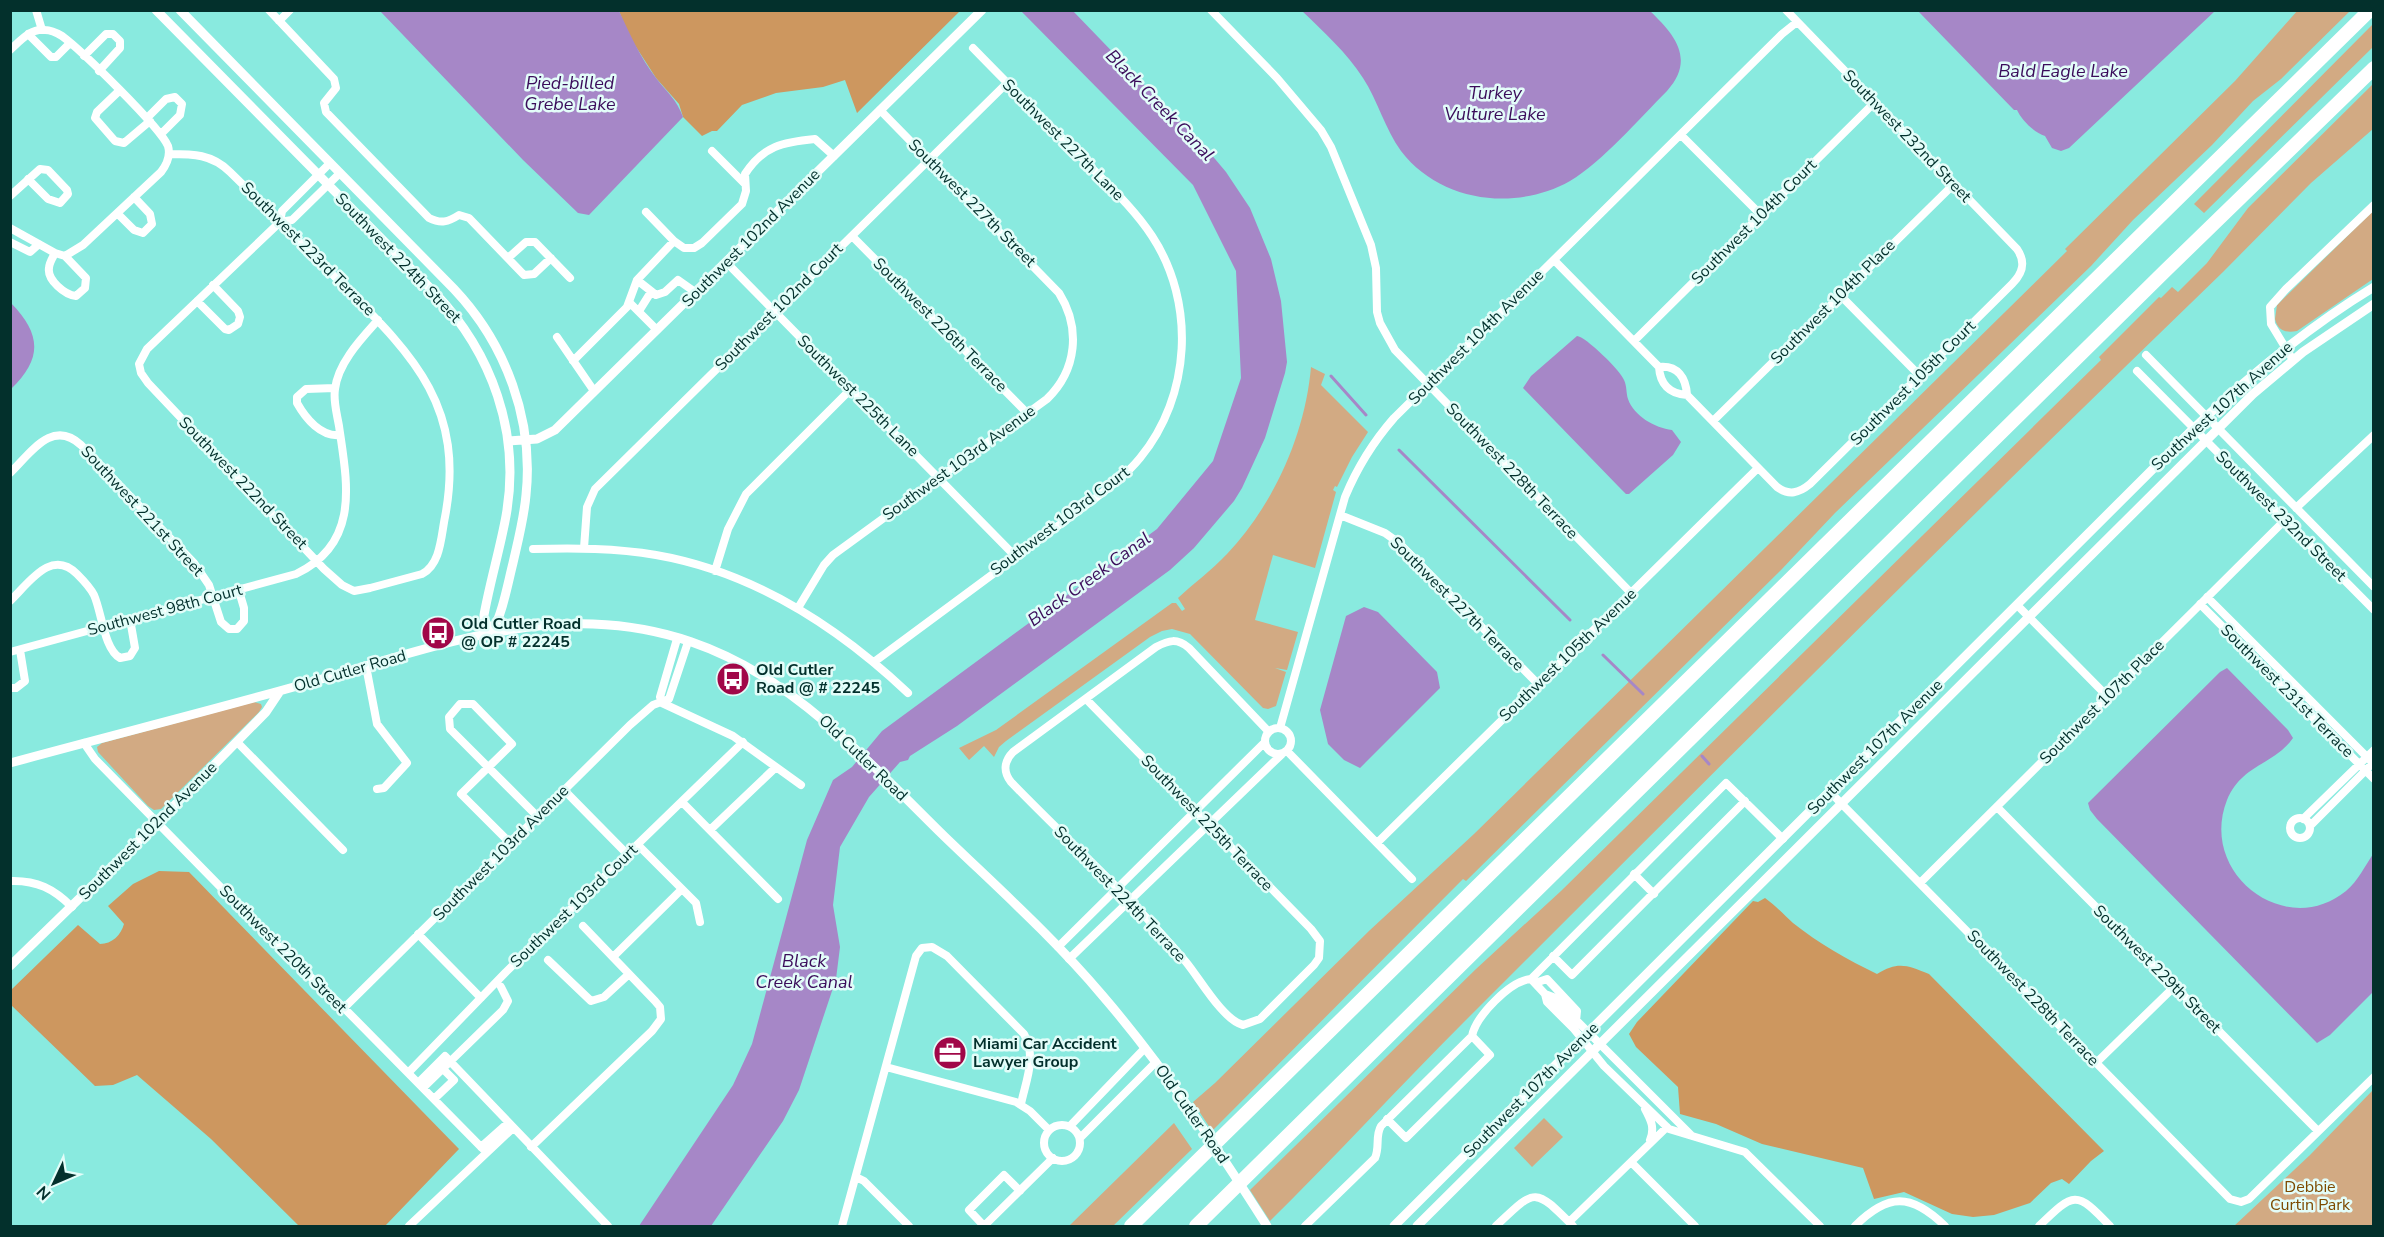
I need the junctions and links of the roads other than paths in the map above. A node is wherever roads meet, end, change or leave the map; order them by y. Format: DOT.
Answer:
graph roads {
  1 [pos="156,10"];
  2 [pos="180,10"];
  3 [pos="270,10"];
  4 [pos="290,10"];
  5 [pos="982,10"];
  6 [pos="1211,10"];
  7 [pos="1786,10"];
  8 [pos="2370,10"];
  9 [pos="37,11"];
  10 [pos="279,21"];
  11 [pos="1797,22"];
  12 [pos="42,30"];
  13 [pos="28,34"];
  14 [pos="70,43"];
  15 [pos="12,45"];
  16 [pos="973,48"];
  17 [pos="84,56"];
  18 [pos="2373,68"];
  19 [pos="99,71"];
  20 [pos="1007,83"];
  21 [pos="119,91"];
  22 [pos="1874,103"];
  23 [pos="880,110"];
  24 [pos="148,120"];
  25 [pos="160,135"];
  26 [pos="1681,135"];
  27 [pos="712,151"];
  28 [pos="169,154"];
  29 [pos="834,156"];
  30 [pos="930,159"];
  31 [pos="330,163"];
  32 [pos="340,173"];
  33 [pos="319,175"];
  34 [pos="28,179"];
  35 [pos="745,184"];
  36 [pos="1954,184"];
  37 [pos="328,185"];
  38 [pos="10,196"];
  39 [pos="134,197"];
  40 [pos="2373,205"];
  41 [pos="646,212"];
  42 [pos="117,213"];
  43 [pos="1761,215"];
  44 [pos="280,222"];
  45 [pos="10,228"];
  46 [pos="1151,234"];
  47 [pos="852,236"];
  48 [pos="10,242"];
  49 [pos="674,242"];
  50 [pos="39,244"];
  51 [pos="55,253"];
  52 [pos="65,256"];
  53 [pos="508,258"];
  54 [pos="551,258"];
  55 [pos="1554,260"];
  56 [pos="726,262"];
  57 [pos="2023,264"];
  58 [pos="570,278"];
  59 [pos="637,280"];
  60 [pos="213,285"];
  61 [pos="2373,287"];
  62 [pos="651,292"];
  63 [pos="695,292"];
  64 [pos="1840,295"];
  65 [pos="1062,297"];
  66 [pos="197,301"];
  67 [pos="630,303"];
  68 [pos="2373,304"];
  69 [pos="639,311"];
  70 [pos="774,312"];
  71 [pos="378,320"];
  72 [pos="657,330"];
  73 [pos="557,337"];
  74 [pos="1634,341"];
  75 [pos="2285,347"];
  76 [pos="2146,355"];
  77 [pos="2293,360"];
  78 [pos="573,361"];
  79 [pos="1659,367"];
  80 [pos="2137,371"];
  81 [pos="1920,376"];
  82 [pos="1428,386"];
  83 [pos="335,388"];
  84 [pos="851,389"];
  85 [pos="594,391"];
  86 [pos="1687,395"];
  87 [pos="1028,414"];
  88 [pos="2206,416"];
  89 [pos="1713,421"];
  90 [pos="2194,428"];
  91 [pos="2218,429"];
  92 [pos="340,435"];
  93 [pos="2373,435"];
  94 [pos="508,441"];
  95 [pos="526,441"];
  96 [pos="2206,441"];
  97 [pos="1758,468"];
  98 [pos="10,473"];
  99 [pos="939,478"];
  100 [pos="2296,508"];
  101 [pos="1340,515"];
  102 [pos="2284,521"];
  103 [pos="584,548"];
  104 [pos="533,549"];
  105 [pos="1016,556"];
  106 [pos="316,560"];
  107 [pos="715,571"];
  108 [pos="2373,587"];
  109 [pos="238,591"];
  110 [pos="354,591"];
  111 [pos="1631,593"];
  112 [pos="2207,597"];
  113 [pos="213,598"];
  114 [pos="10,601"];
  115 [pos="2200,604"];
  116 [pos="2017,605"];
  117 [pos="798,609"];
  118 [pos="2373,610"];
  119 [pos="2029,617"];
  120 [pos="130,619"];
  121 [pos="104,626"];
  122 [pos="492,633"];
  123 [pos="677,639"];
  124 [pos="688,642"];
  125 [pos="20,650"];
  126 [pos="10,652"];
  127 [pos="874,662"];
  128 [pos="366,666"];
  129 [pos="1538,684"];
  130 [pos="10,688"];
  131 [pos="280,691"];
  132 [pos="908,693"];
  133 [pos="2108,697"];
  134 [pos="1086,699"];
  135 [pos="662,703"];
  136 [pos="1280,728"];
  137 [pos="1269,732"];
  138 [pos="237,742"];
  139 [pos="743,742"];
  140 [pos="1265,742"];
  141 [pos="84,743"];
  142 [pos="2373,750"];
  143 [pos="1285,753"];
  144 [pos="2371,762"];
  145 [pos="10,763"];
  146 [pos="488,767"];
  147 [pos="2362,767"];
  148 [pos="775,768"];
  149 [pos="2373,779"];
  150 [pos="801,784"];
  151 [pos="377,789"];
  152 [pos="564,790"];
  153 [pos="1830,792"];
  154 [pos="1745,801"];
  155 [pos="682,802"];
  156 [pos="1842,804"];
  157 [pos="1997,807"];
  158 [pos="1195,811"];
  159 [pos="538,817"];
  160 [pos="2303,819"];
  161 [pos="158,822"];
  162 [pos="1208,824"];
  163 [pos="2310,826"];
  164 [pos="710,830"];
  165 [pos="1783,839"];
  166 [pos="1377,843"];
  167 [pos="510,844"];
  168 [pos="638,845"];
  169 [pos="343,850"];
  170 [pos="628,855"];
  171 [pos="1634,874"];
  172 [pos="1412,879"];
  173 [pos="10,881"];
  174 [pos="1920,883"];
  175 [pos="1117,888"];
  176 [pos="682,889"];
  177 [pos="1654,894"];
  178 [pos="778,899"];
  179 [pos="1130,900"];
  180 [pos="72,907"];
  181 [pos="699,922"];
  182 [pos="583,926"];
  183 [pos="418,934"];
  184 [pos="1058,946"];
  185 [pos="1553,956"];
  186 [pos="613,957"];
  187 [pos="1069,959"];
  188 [pos="548,960"];
  189 [pos="10,966"];
  190 [pos="629,974"];
  191 [pos="1533,981"];
  192 [pos="501,987"];
  193 [pos="2174,987"];
  194 [pos="1545,994"];
  195 [pos="481,998"];
  196 [pos="344,1008"];
  197 [pos="1576,1020"];
  198 [pos="1239,1024"];
  199 [pos="1472,1036"];
  200 [pos="1587,1043"];
  201 [pos="1599,1045"];
  202 [pos="1145,1048"];
  203 [pos="447,1059"];
  204 [pos="1156,1062"];
  205 [pos="2096,1064"];
  206 [pos="886,1067"];
  207 [pos="443,1069"];
  208 [pos="408,1073"];
  209 [pos="2373,1077"];
  210 [pos="1109,1084"];
  211 [pos="421,1085"];
  212 [pos="1121,1096"];
  213 [pos="434,1099"];
  214 [pos="1640,1100"];
  215 [pos="1021,1104"];
  216 [pos="1662,1108"];
  217 [pos="1387,1119"];
  218 [pos="1664,1124"];
  219 [pos="511,1125"];
  220 [pos="1070,1126"];
  221 [pos="1049,1130"];
  222 [pos="2318,1131"];
  223 [pos="1692,1136"];
  224 [pos="1080,1138"];
  225 [pos="1647,1145"];
  226 [pos="531,1147"];
  227 [pos="483,1150"];
  228 [pos="1053,1158"];
  229 [pos="1631,1162"];
  230 [pos="856,1177"];
  231 [pos="1020,1191"];
  232 [pos="1571,1224"];
  233 [pos="608,1226"];
  234 [pos="409,1227"];
  235 [pos="842,1227"];
  236 [pos="909,1227"];
  237 [pos="984,1227"];
  238 [pos="1131,1227"];
  239 [pos="1196,1227"];
  240 [pos="1267,1227"];
  241 [pos="1305,1227"];
  242 [pos="1394,1227"];
  243 [pos="1417,1227"];
  244 [pos="1496,1227"];
  245 [pos="1695,1227"];
  246 [pos="1820,1227"];
  247 [pos="1855,1227"];
  248 [pos="1945,1227"];
  249 [pos="2039,1227"];
  250 [pos="2110,1227"];
  1 -- 33 [label="street, Southwest 224th Street"];
  2 -- 31 [label="street, Southwest 224th Street"];
  3 -- 10 [label="street"];
  4 -- 10 [label="street"];
  5 -- 23 [label="street, Southwest 102nd Avenue"];
  6 -- 82 [label="street, Southwest 228th Terrace"];
  7 -- 11 [label="street, Southwest 232nd Street"];
  8 -- 238 [label="highway"];
  9 -- 12 [label="street"];
  10 -- 53 [label="street"];
  11 -- 22 [label="street, Southwest 232nd Street"];
  11 -- 26 [label="street, Southwest 104th Avenue"];
  12 -- 13 [label="street"];
  12 -- 14 [label="street"];
  13 -- 14 [label="street"];
  13 -- 15 [label="street"];
  14 -- 17 [label="street"];
  16 -- 20 [label="street, Southwest 227th Lane"];
  17 -- 19 [label="street"];
  17 -- 19 [label="street"];
  18 -- 239 [label="highway"];
  19 -- 21 [label="street"];
  20 -- 30 [label="street, Southwest 102nd Court"];
  20 -- 46 [label="street, Southwest 227th Lane"];
  21 -- 24 [label="street"];
  21 -- 24 [label="street"];
  22 -- 36 [label="street, Southwest 232nd Street"];
  22 -- 43 [label="street, Southwest 104th Court"];
  23 -- 29 [label="street, Southwest 102nd Avenue"];
  23 -- 30 [label="street, Southwest 227th Street"];
  24 -- 25 [label="street"];
  24 -- 25 [label="street"];
  25 -- 28 [label="street"];
  26 -- 43 [label="street"];
  26 -- 55 [label="street, Southwest 104th Avenue"];
  27 -- 35 [label="street"];
  28 -- 39 [label="street"];
  28 -- 44 [label="street, Southwest 223rd Terrace"];
  29 -- 35 [label="street"];
  29 -- 56 [label="street, Southwest 102nd Avenue"];
  30 -- 47 [label="street, Southwest 102nd Court"];
  30 -- 65 [label="street, Southwest 227th Street"];
  31 -- 32 [label="street, Southwest 224th Street"];
  31 -- 33 [label="street"];
  32 -- 37 [label="street"];
  32 -- 95 [label="street, Southwest 224th Street"];
  33 -- 37 [label="street, Southwest 224th Street"];
  33 -- 44 [label="street"];
  34 -- 34 [label="street"];
  34 -- 38 [label="street"];
  35 -- 49 [label="street"];
  36 -- 57 [label="street, Southwest 232nd Street"];
  36 -- 64 [label="street, Southwest 104th Place"];
  37 -- 44 [label="street"];
  37 -- 94 [label="street, Southwest 224th Street"];
  39 -- 42 [label="street"];
  39 -- 42 [label="street"];
  40 -- 75 [label="street"];
  41 -- 49 [label="street"];
  42 -- 52 [label="street"];
  43 -- 74 [label="street, Southwest 104th Court"];
  44 -- 60 [label="street"];
  44 -- 71 [label="street, Southwest 223rd Terrace"];
  45 -- 50 [label="street"];
  46 -- 105 [label="street, Southwest 103rd Court"];
  47 -- 70 [label="street, Southwest 102nd Court"];
  47 -- 87 [label="street, Southwest 226th Terrace"];
  48 -- 50 [label="street"];
  49 -- 59 [label="street"];
  50 -- 51 [label="street"];
  51 -- 52 [label="street"];
  51 -- 52 [label="street"];
  53 -- 54 [label="street"];
  53 -- 54 [label="street"];
  54 -- 58 [label="street"];
  55 -- 74 [label="street"];
  55 -- 82 [label="street, Southwest 104th Avenue"];
  56 -- 63 [label="street, Southwest 102nd Avenue"];
  56 -- 70 [label="street, Southwest 225th Lane"];
  57 -- 81 [label="street, Southwest 105th Court"];
  59 -- 62 [label="street"];
  59 -- 67 [label="street"];
  60 -- 66 [label="street"];
  60 -- 66 [label="street"];
  61 -- 75 [label="street, Southwest 107th Avenue"];
  62 -- 63 [label="street"];
  62 -- 69 [label="street"];
  63 -- 72 [label="street, Southwest 102nd Avenue"];
  64 -- 81 [label="street"];
  64 -- 89 [label="street, Southwest 104th Place"];
  65 -- 87 [label="street, Southwest 103rd Avenue"];
  66 -- 106 [label="street, Southwest 222nd Street"];
  67 -- 69 [label="street"];
  67 -- 78 [label="street"];
  68 -- 77 [label="street, Southwest 107th Avenue"];
  69 -- 72 [label="street"];
  70 -- 84 [label="street, Southwest 225th Lane"];
  70 -- 103 [label="street, Southwest 102nd Court"];
  71 -- 83 [label="street"];
  71 -- 110 [label="street, Southwest 223rd Terrace"];
  72 -- 85 [label="street, Southwest 102nd Avenue"];
  73 -- 78 [label="street"];
  74 -- 79 [label="street"];
  75 -- 77 [label="street"];
  75 -- 88 [label="street, Southwest 107th Avenue"];
  76 -- 88 [label="street, Southwest 232nd Street"];
  77 -- 91 [label="street, Southwest 107th Avenue"];
  78 -- 85 [label="street"];
  79 -- 86 [label="street"];
  79 -- 86 [label="street"];
  80 -- 90 [label="street, Southwest 232nd Street"];
  81 -- 97 [label="street, Southwest 105th Court"];
  82 -- 101 [label="street, Southwest 104th Avenue"];
  82 -- 111 [label="street, Southwest 228th Terrace"];
  83 -- 92 [label="street"];
  83 -- 92 [label="street"];
  84 -- 99 [label="street, Southwest 225th Lane"];
  84 -- 107 [label="street"];
  85 -- 95 [label="street, Southwest 102nd Avenue"];
  86 -- 89 [label="street"];
  87 -- 99 [label="street, Southwest 103rd Avenue"];
  88 -- 90 [label="street, Southwest 107th Avenue"];
  88 -- 91 [label="street, Southwest 232nd Street"];
  89 -- 97 [label="street"];
  90 -- 96 [label="street, Southwest 232nd Street"];
  90 -- 116 [label="street, Southwest 107th Avenue"];
  91 -- 96 [label="street, Southwest 107th Avenue"];
  91 -- 100 [label="street, Southwest 232nd Street"];
  92 -- 106 [label="street"];
  93 -- 100 [label="street"];
  94 -- 95 [label="street, Southwest 102nd Avenue"];
  94 -- 122 [label="street, Southwest 224th Street"];
  95 -- 122 [label="street, Southwest 224th Street"];
  96 -- 102 [label="street, Southwest 232nd Street"];
  96 -- 119 [label="street, Southwest 107th Avenue"];
  97 -- 111 [label="street, Southwest 105th Avenue"];
  98 -- 113 [label="street, Southwest 221st Street"];
  99 -- 105 [label="street, Southwest 225th Lane"];
  99 -- 117 [label="street, Southwest 103rd Avenue"];
  100 -- 108 [label="street, Southwest 232nd Street"];
  101 -- 129 [label="street, Southwest 227th Terrace"];
  101 -- 136 [label="street, Southwest 104th Avenue"];
  102 -- 112 [label="street, Southwest 107th Place"];
  102 -- 118 [label="street, Southwest 232nd Street"];
  103 -- 104 [label="street"];
  103 -- 107 [label="street"];
  105 -- 127 [label="street, Southwest 103rd Court"];
  106 -- 109 [label="street, Southwest 98th Court"];
  106 -- 110 [label="street, Southwest 222nd Street"];
  107 -- 117 [label="street"];
  109 -- 113 [label="street, Southwest 98th Court"];
  109 -- 113 [label="street, Southwest 221st Street"];
  111 -- 129 [label="street, Southwest 105th Avenue"];
  112 -- 115 [label="street, Southwest 107th Place"];
  112 -- 144 [label="street, Southwest 231st Terrace"];
  113 -- 120 [label="street, Southwest 98th Court"];
  114 -- 121 [label="street"];
  115 -- 133 [label="street, Southwest 107th Place"];
  115 -- 147 [label="street, Southwest 231st Terrace"];
  116 -- 119 [label="street"];
  116 -- 153 [label="street, Southwest 107th Avenue"];
  117 -- 127 [label="street"];
  119 -- 133 [label="street"];
  119 -- 156 [label="street, Southwest 107th Avenue"];
  120 -- 121 [label="street, Southwest 98th Court"];
  120 -- 121 [label="street"];
  121 -- 125 [label="street, Southwest 98th Court"];
  122 -- 123 [label="street, Old Cutler Road"];
  122 -- 128 [label="street, Old Cutler Road"];
  123 -- 124 [label="street, Old Cutler Road"];
  123 -- 135 [label="street"];
  124 -- 135 [label="street, Southwest 103rd Avenue"];
  124 -- 184 [label="street, Old Cutler Road"];
  125 -- 126 [label="street, Southwest 98th Court"];
  125 -- 130 [label="street"];
  127 -- 132 [label="street"];
  128 -- 131 [label="street, Old Cutler Road"];
  128 -- 151 [label="street"];
  129 -- 166 [label="street, Southwest 105th Avenue"];
  131 -- 138 [label="street, Southwest 102nd Avenue"];
  131 -- 141 [label="street, Old Cutler Road"];
  133 -- 157 [label="street, Southwest 107th Place"];
  134 -- 137 [label="street"];
  134 -- 158 [label="street, Southwest 225th Terrace"];
  134 -- 175 [label="street, Southwest 224th Terrace"];
  135 -- 139 [label="street"];
  135 -- 152 [label="street, Southwest 103rd Avenue"];
  136 -- 137 [label="street"];
  136 -- 143 [label="street"];
  137 -- 140 [label="street"];
  138 -- 161 [label="street, Southwest 102nd Avenue"];
  138 -- 169 [label="street"];
  139 -- 148 [label="street"];
  139 -- 155 [label="street, Southwest 103rd Court"];
  140 -- 143 [label="street"];
  140 -- 158 [label="street"];
  141 -- 145 [label="street, Old Cutler Road"];
  141 -- 161 [label="street, Southwest 220th Street"];
  142 -- 144 [label="street"];
  143 -- 162 [label="street"];
  143 -- 166 [label="street"];
  144 -- 147 [label="street"];
  146 -- 146 [label="street"];
  146 -- 159 [label="street"];
  146 -- 167 [label="street"];
  147 -- 149 [label="street, Southwest 231st Terrace"];
  147 -- 160 [label="street"];
  147 -- 163 [label="street"];
  148 -- 150 [label="street"];
  148 -- 164 [label="street"];
  152 -- 159 [label="street, Southwest 103rd Avenue"];
  152 -- 170 [label="street"];
  153 -- 156 [label="street, Southwest 228th Terrace"];
  153 -- 165 [label="street, Southwest 107th Avenue"];
  154 -- 165 [label="street"];
  154 -- 171 [label="street"];
  154 -- 177 [label="street"];
  155 -- 164 [label="street"];
  155 -- 168 [label="street, Southwest 103rd Court"];
  156 -- 174 [label="street, Southwest 228th Terrace"];
  156 -- 201 [label="street, Southwest 107th Avenue"];
  157 -- 174 [label="street, Southwest 107th Place"];
  157 -- 193 [label="street, Southwest 229th Street"];
  158 -- 162 [label="street, Southwest 225th Terrace"];
  158 -- 175 [label="street"];
  159 -- 167 [label="street, Southwest 103rd Avenue"];
  160 -- 163 [label="street"];
  160 -- 163 [label="street"];
  161 -- 180 [label="street, Southwest 102nd Avenue"];
  161 -- 196 [label="street, Southwest 220th Street"];
  162 -- 179 [label="street"];
  162 -- 198 [label="street, Southwest 225th Terrace"];
  164 -- 178 [label="street"];
  165 -- 200 [label="street, Southwest 107th Avenue"];
  166 -- 172 [label="street"];
  167 -- 183 [label="street, Southwest 103rd Avenue"];
  168 -- 170 [label="street, Southwest 103rd Court"];
  168 -- 176 [label="street"];
  170 -- 195 [label="street, Southwest 103rd Court"];
  171 -- 177 [label="street"];
  171 -- 185 [label="street"];
  173 -- 180 [label="street"];
  174 -- 205 [label="street, Southwest 228th Terrace"];
  175 -- 179 [label="street, Southwest 224th Terrace"];
  175 -- 184 [label="street"];
  176 -- 181 [label="street"];
  176 -- 186 [label="street"];
  177 -- 185 [label="street"];
  179 -- 187 [label="street"];
  179 -- 198 [label="street, Southwest 224th Terrace"];
  180 -- 189 [label="street, Southwest 102nd Avenue"];
  182 -- 186 [label="street"];
  183 -- 195 [label="street"];
  183 -- 196 [label="street, Southwest 103rd Avenue"];
  184 -- 187 [label="street, Old Cutler Road"];
  185 -- 191 [label="street"];
  186 -- 190 [label="street"];
  187 -- 202 [label="street, Old Cutler Road"];
  188 -- 190 [label="street"];
  190 -- 226 [label="street"];
  191 -- 194 [label="street"];
  191 -- 197 [label="street"];
  191 -- 199 [label="street"];
  192 -- 203 [label="street"];
  193 -- 205 [label="street"];
  193 -- 222 [label="street, Southwest 229th Street"];
  194 -- 197 [label="street"];
  194 -- 200 [label="street"];
  195 -- 208 [label="street, Southwest 103rd Court"];
  196 -- 208 [label="street, Southwest 220th Street"];
  197 -- 200 [label="street"];
  199 -- 217 [label="street"];
  199 -- 217 [label="street"];
  200 -- 201 [label="street, Southwest 107th Avenue"];
  200 -- 201 [label="street"];
  200 -- 214 [label="street"];
  200 -- 242 [label="street, Southwest 107th Avenue"];
  200 -- 243 [label="street, Southwest 107th Avenue"];
  201 -- 216 [label="street"];
  202 -- 204 [label="street, Old Cutler Road"];
  202 -- 210 [label="street"];
  203 -- 207 [label="street"];
  203 -- 211 [label="street"];
  203 -- 219 [label="street"];
  204 -- 212 [label="street"];
  204 -- 240 [label="street, Old Cutler Road"];
  205 -- 222 [label="street, Southwest 228th Terrace"];
  206 -- 215 [label="street"];
  206 -- 215 [label="street"];
  206 -- 230 [label="street"];
  207 -- 211 [label="street"];
  207 -- 213 [label="street"];
  208 -- 211 [label="street, Southwest 220th Street"];
  209 -- 222 [label="street"];
  210 -- 212 [label="street"];
  210 -- 220 [label="street"];
  211 -- 213 [label="street, Southwest 220th Street"];
  212 -- 224 [label="street"];
  213 -- 227 [label="street, Southwest 220th Street"];
  214 -- 218 [label="street"];
  214 -- 225 [label="street"];
  215 -- 221 [label="street"];
  216 -- 218 [label="street"];
  216 -- 223 [label="street"];
  217 -- 241 [label="street"];
  218 -- 223 [label="street"];
  218 -- 225 [label="street"];
  219 -- 226 [label="street"];
  219 -- 227 [label="street"];
  220 -- 221 [label="street"];
  220 -- 224 [label="street"];
  221 -- 228 [label="street"];
  223 -- 246 [label="street"];
  224 -- 228 [label="street"];
  225 -- 229 [label="street"];
  226 -- 233 [label="street"];
  227 -- 234 [label="street"];
  228 -- 231 [label="street"];
  229 -- 232 [label="street"];
  229 -- 245 [label="street"];
  230 -- 235 [label="street"];
  230 -- 236 [label="street"];
  231 -- 237 [label="street"];
  231 -- 237 [label="street"];
  232 -- 244 [label="street"];
  247 -- 248 [label="street"];
  249 -- 250 [label="street"];
}
